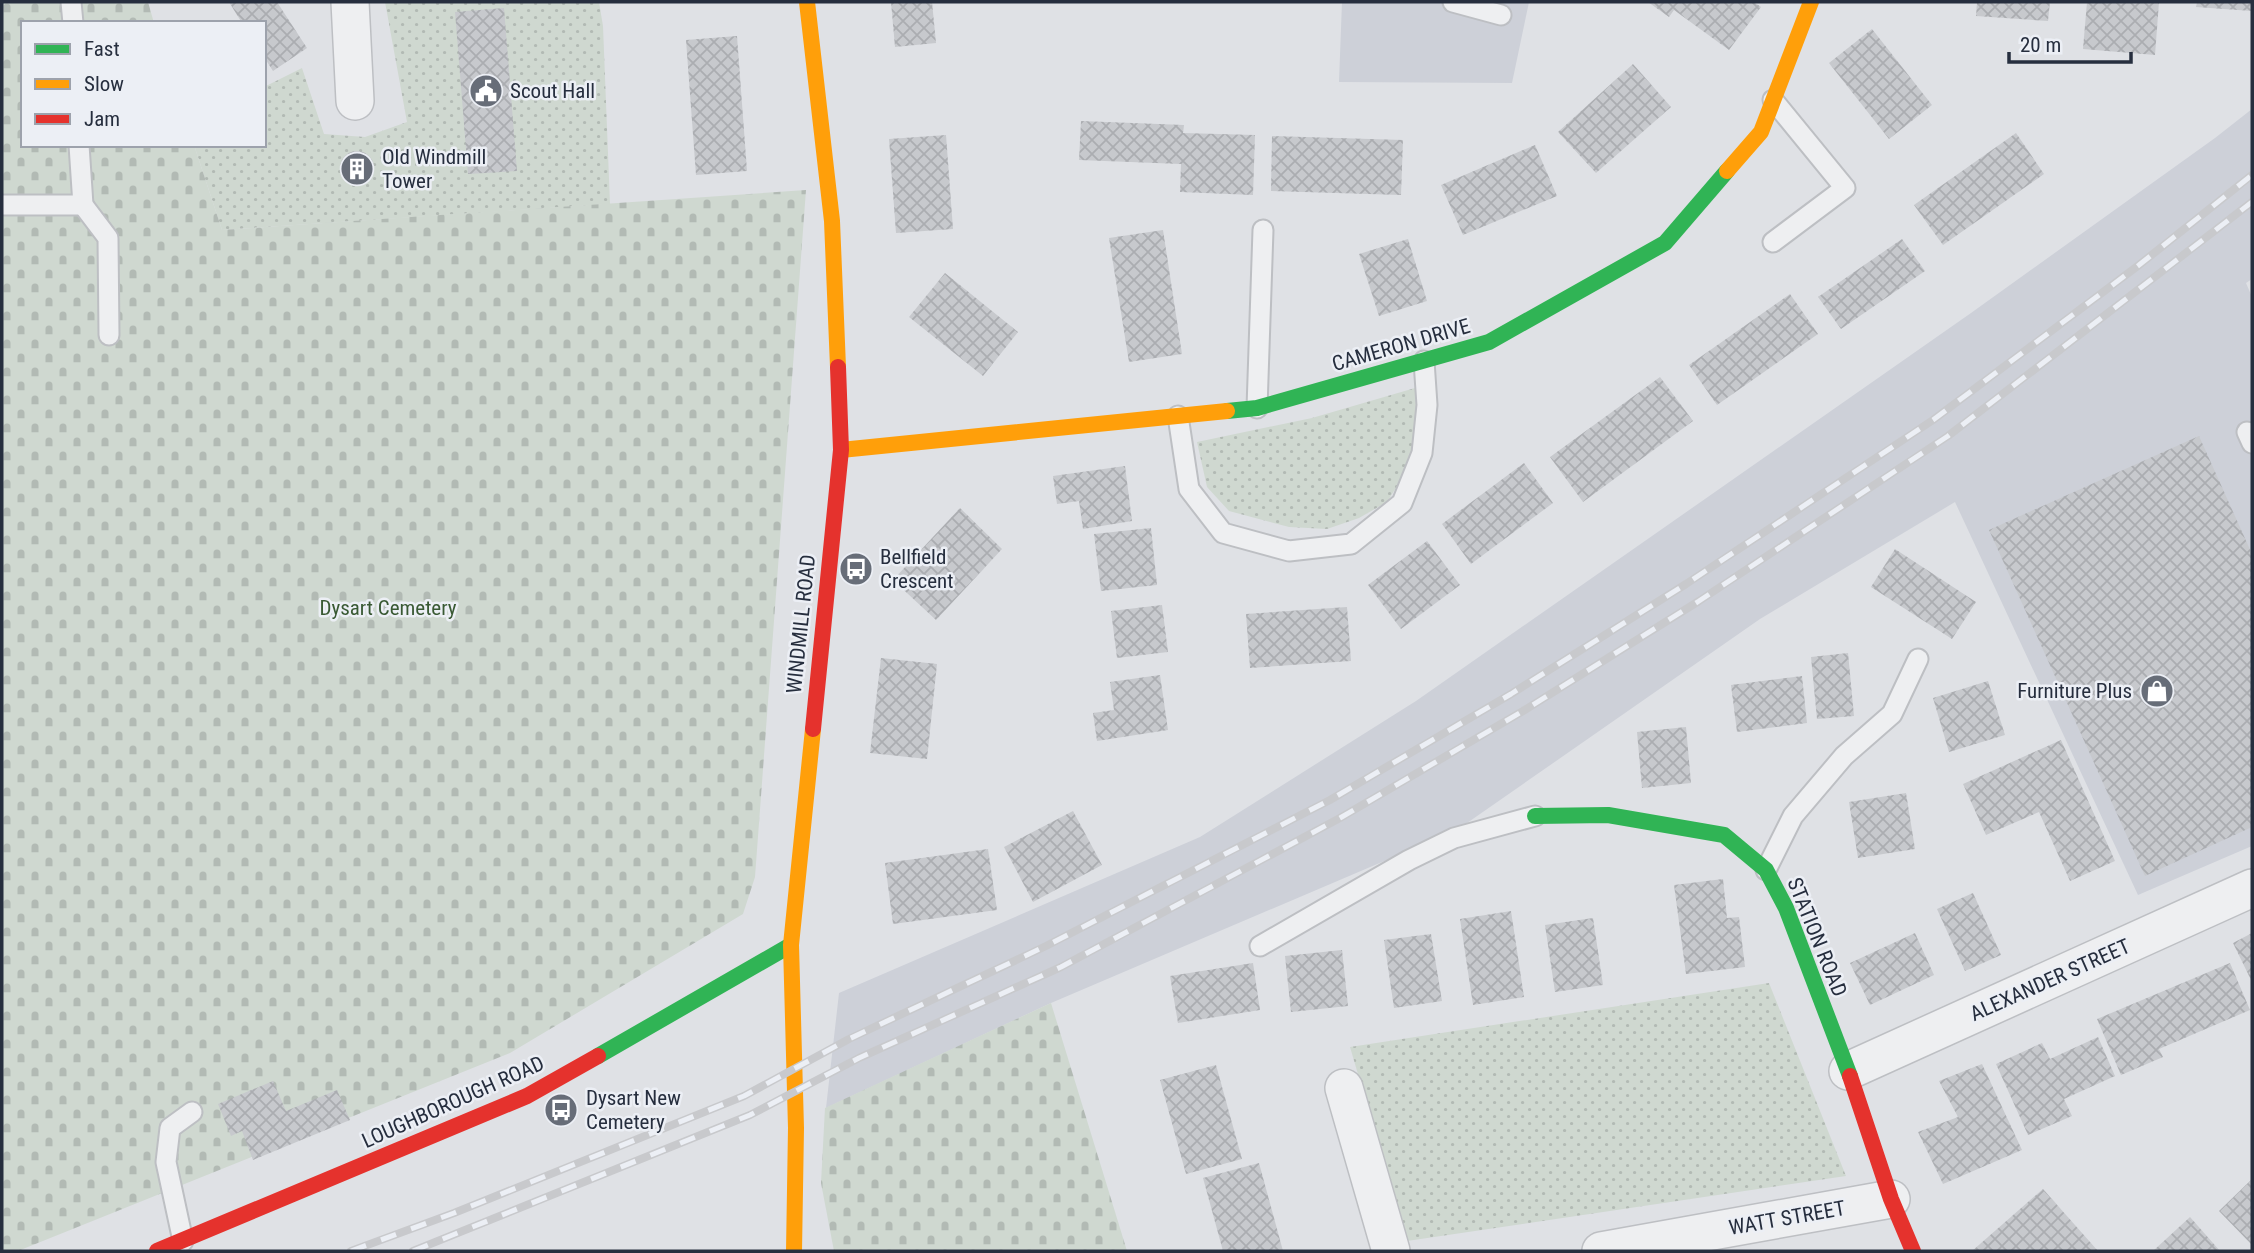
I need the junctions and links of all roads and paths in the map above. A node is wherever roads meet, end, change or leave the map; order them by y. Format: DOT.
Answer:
graph roads {
  1 [pos="71,2"];
  2 [pos="350,2"];
  3 [pos="807,2"];
  4 [pos="1453,2"];
  5 [pos="1811,2"];
  6 [pos="1501,15"];
  7 [pos="72,21"];
  8 [pos="1773,100"];
  9 [pos="355,101"];
  10 [pos="79,147"];
  11 [pos="2,205"];
  12 [pos="83,205"];
  13 [pos="1263,230"];
  14 [pos="1773,242"];
  15 [pos="109,335"];
  16 [pos="1424,361"];
  17 [pos="1257,408"];
  18 [pos="1178,416"];
  19 [pos="841,450"];
  20 [pos="1918,659"];
  21 [pos="1535,816"];
  22 [pos="1766,870"];
  23 [pos="2252,888"];
  24 [pos="791,945"];
  25 [pos="1260,946"];
  26 [pos="1848,1071"];
  27 [pos="1344,1088"];
  28 [pos="192,1112"];
  29 [pos="1891,1199"];
  30 [pos="183,1241"];
  31 [pos="1695,1243"];
  32 [pos="157,1251"];
  33 [pos="794,1251"];
  34 [pos="1391,1251"];
  35 [pos="1601,1251"];
  36 [pos="1913,1251"];
  1 -- 7 [label="lane"];
  2 -- 9 [label="street"];
  3 -- 19 [label="street, WINDMILL ROAD"];
  4 -- 6 [label="lane"];
  5 -- 8 [label="street, CAMERON DRIVE"];
  8 -- 14 [label="lane"];
  8 -- 16 [label="street, CAMERON DRIVE"];
  10 -- 12 [label="lane"];
  11 -- 12 [label="lane"];
  12 -- 15 [label="lane"];
  13 -- 17 [label="lane"];
  16 -- 17 [label="street, CAMERON DRIVE"];
  16 -- 18 [label="lane"];
  17 -- 18 [label="street, CAMERON DRIVE"];
  18 -- 19 [label="street, CAMERON DRIVE"];
  19 -- 24 [label="street, WINDMILL ROAD"];
  20 -- 22 [label="lane"];
  21 -- 22 [label="street, STATION ROAD"];
  21 -- 25 [label="lane"];
  22 -- 26 [label="street, STATION ROAD"];
  23 -- 26 [label="street, ALEXANDER STREET"];
  24 -- 30 [label="street, LOUGHBOROUGH ROAD"];
  24 -- 33 [label="street, WINDMILL ROAD"];
  26 -- 29 [label="street, STATION ROAD"];
  27 -- 34 [label="street"];
  28 -- 30 [label="lane"];
  29 -- 31 [label="street, WATT STREET"];
  29 -- 36 [label="street, STATION ROAD"];
  30 -- 32 [label="street, LOUGHBOROUGH ROAD"];
  31 -- 35 [label="street, WATT STREET"];
}
